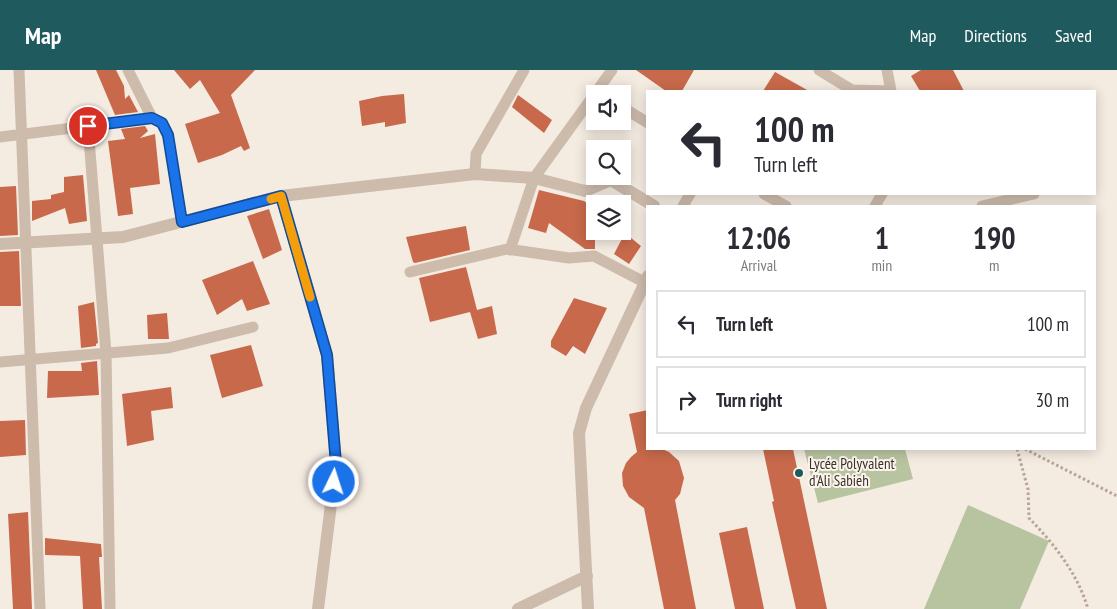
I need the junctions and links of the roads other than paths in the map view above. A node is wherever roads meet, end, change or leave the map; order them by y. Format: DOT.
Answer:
graph roads {
  1 [pos="19,70"];
  2 [pos="128,70"];
  3 [pos="524,70"];
  4 [pos="612,70"];
  5 [pos="819,70"];
  6 [pos="887,70"];
  7 [pos="603,85"];
  8 [pos="852,90"];
  9 [pos="891,90"];
  10 [pos="586,109"];
  11 [pos="631,113"];
  12 [pos="152,118"];
  13 [pos="646,122"];
  14 [pos="88,126"];
  15 [pos="22,134"];
  16 [pos="0,137"];
  17 [pos="475,174"];
  18 [pos="534,178"];
  19 [pos="766,195"];
  20 [pos="1030,195"];
  21 [pos="281,196"];
  22 [pos="652,205"];
  23 [pos="784,205"];
  24 [pos="986,205"];
  25 [pos="182,222"];
  26 [pos="98,239"];
  27 [pos="26,242"];
  28 [pos="0,244"];
  29 [pos="510,250"];
  30 [pos="410,272"];
  31 [pos="646,279"];
  32 [pos="253,327"];
  33 [pos="106,353"];
  34 [pos="30,360"];
  35 [pos="0,362"];
  36 [pos="587,576"];
  37 [pos="40,609"];
  38 [pos="110,609"];
  39 [pos="318,609"];
  40 [pos="518,609"];
  41 [pos="588,609"];
  1 -- 15 [label="lane"];
  2 -- 12 [label="lane"];
  3 -- 17 [label="lane"];
  4 -- 7 [label="lane"];
  5 -- 8 [label="lane"];
  6 -- 9 [label="lane"];
  10 -- 18 [label="lane"];
  11 -- 13 [label="lane"];
  12 -- 14 [label="lane"];
  12 -- 25 [label="lane"];
  14 -- 15 [label="lane"];
  14 -- 26 [label="lane"];
  15 -- 16 [label="lane"];
  15 -- 27 [label="lane"];
  17 -- 18 [label="street"];
  17 -- 21 [label="street"];
  18 -- 22 [label="street"];
  18 -- 29 [label="lane"];
  19 -- 23 [label="lane"];
  20 -- 24 [label="lane"];
  21 -- 25 [label="street"];
  21 -- 39 [label="street"];
  25 -- 26 [label="street"];
  26 -- 27 [label="street"];
  26 -- 33 [label="lane"];
  27 -- 28 [label="street"];
  27 -- 34 [label="lane"];
  29 -- 30 [label="lane"];
  29 -- 31 [label="lane"];
  31 -- 36 [label="street"];
  32 -- 33 [label="lane"];
  33 -- 34 [label="lane"];
  33 -- 38 [label="lane"];
  34 -- 35 [label="lane"];
  34 -- 37 [label="lane"];
  36 -- 40 [label="street"];
  36 -- 41 [label="street"];
}
